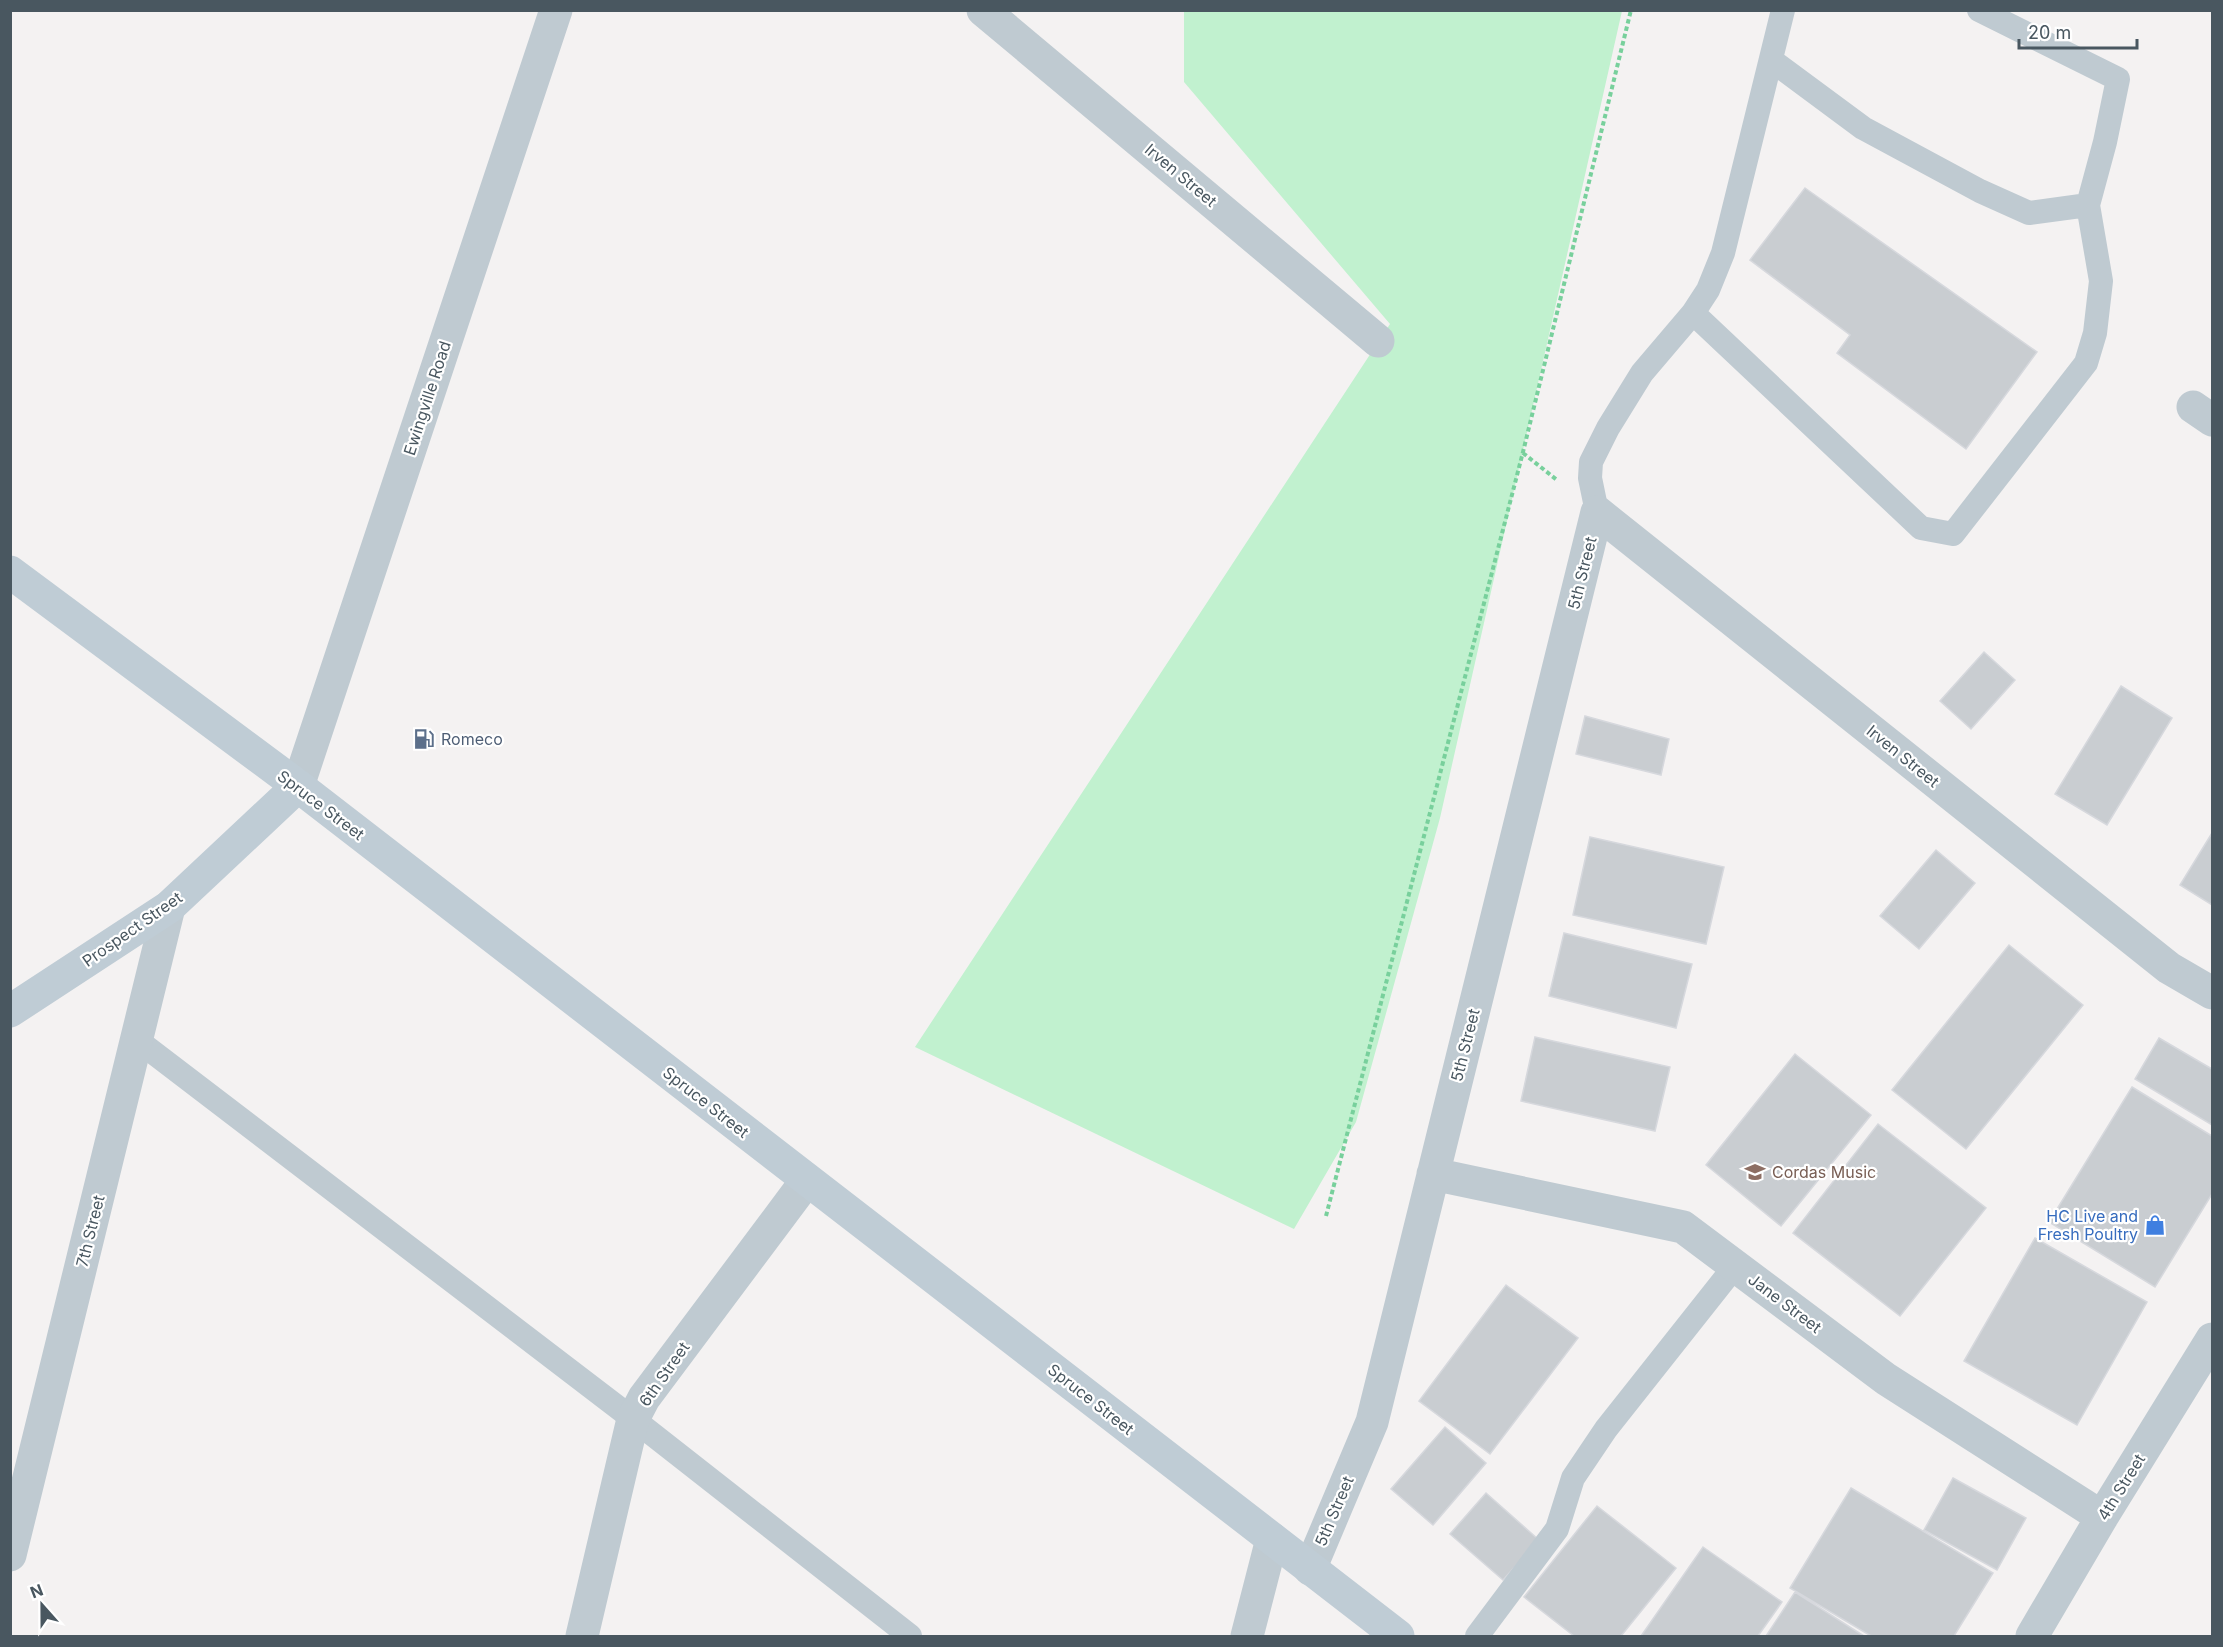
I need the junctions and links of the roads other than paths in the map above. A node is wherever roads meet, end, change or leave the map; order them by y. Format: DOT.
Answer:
graph roads {
  1 [pos="556,10"];
  2 [pos="983,10"];
  3 [pos="1783,10"];
  4 [pos="1979,10"];
  5 [pos="1771,60"];
  6 [pos="2088,205"];
  7 [pos="1693,313"];
  8 [pos="1378,341"];
  9 [pos="1598,512"];
  10 [pos="10,572"];
  11 [pos="298,786"];
  12 [pos="169,907"];
  13 [pos="2212,993"];
  14 [pos="10,1011"];
  15 [pos="136,1040"];
  16 [pos="1433,1174"];
  17 [pos="807,1180"];
  18 [pos="1735,1266"];
  19 [pos="2212,1339"];
  20 [pos="633,1419"];
  21 [pos="2102,1517"];
  22 [pos="1272,1539"];
  23 [pos="10,1556"];
  24 [pos="1310,1569"];
  25 [pos="582,1636"];
  26 [pos="910,1636"];
  27 [pos="1247,1636"];
  28 [pos="1398,1636"];
  29 [pos="1477,1636"];
  30 [pos="2032,1636"];
  1 -- 11 [label="street, Ewingville Road"];
  2 -- 8 [label="street, Irven Street"];
  3 -- 5 [label="lane"];
  4 -- 6 [label="lane"];
  5 -- 6 [label="lane"];
  5 -- 7 [label="lane"];
  6 -- 7 [label="lane"];
  7 -- 9 [label="lane"];
  9 -- 13 [label="street, Irven Street"];
  9 -- 16 [label="street, 5th Street"];
  10 -- 11 [label="street, Spruce Street"];
  11 -- 12 [label="street, Prospect Street"];
  11 -- 17 [label="street, Spruce Street"];
  12 -- 14 [label="street, Prospect Street"];
  12 -- 15 [label="street, 7th Street"];
  15 -- 20 [label="lane"];
  15 -- 23 [label="street, 7th Street"];
  16 -- 18 [label="street, Jane Street"];
  16 -- 24 [label="street, 5th Street"];
  17 -- 20 [label="street, 6th Street"];
  17 -- 22 [label="street, Spruce Street"];
  18 -- 21 [label="street, Jane Street"];
  18 -- 29 [label="lane"];
  19 -- 21 [label="street, 4th Street"];
  20 -- 25 [label="street, 6th Street"];
  20 -- 26 [label="lane"];
  21 -- 30 [label="street, 4th Street"];
  22 -- 24 [label="street, Spruce Street"];
  22 -- 27 [label="street"];
  24 -- 28 [label="street, Spruce Street"];
}
